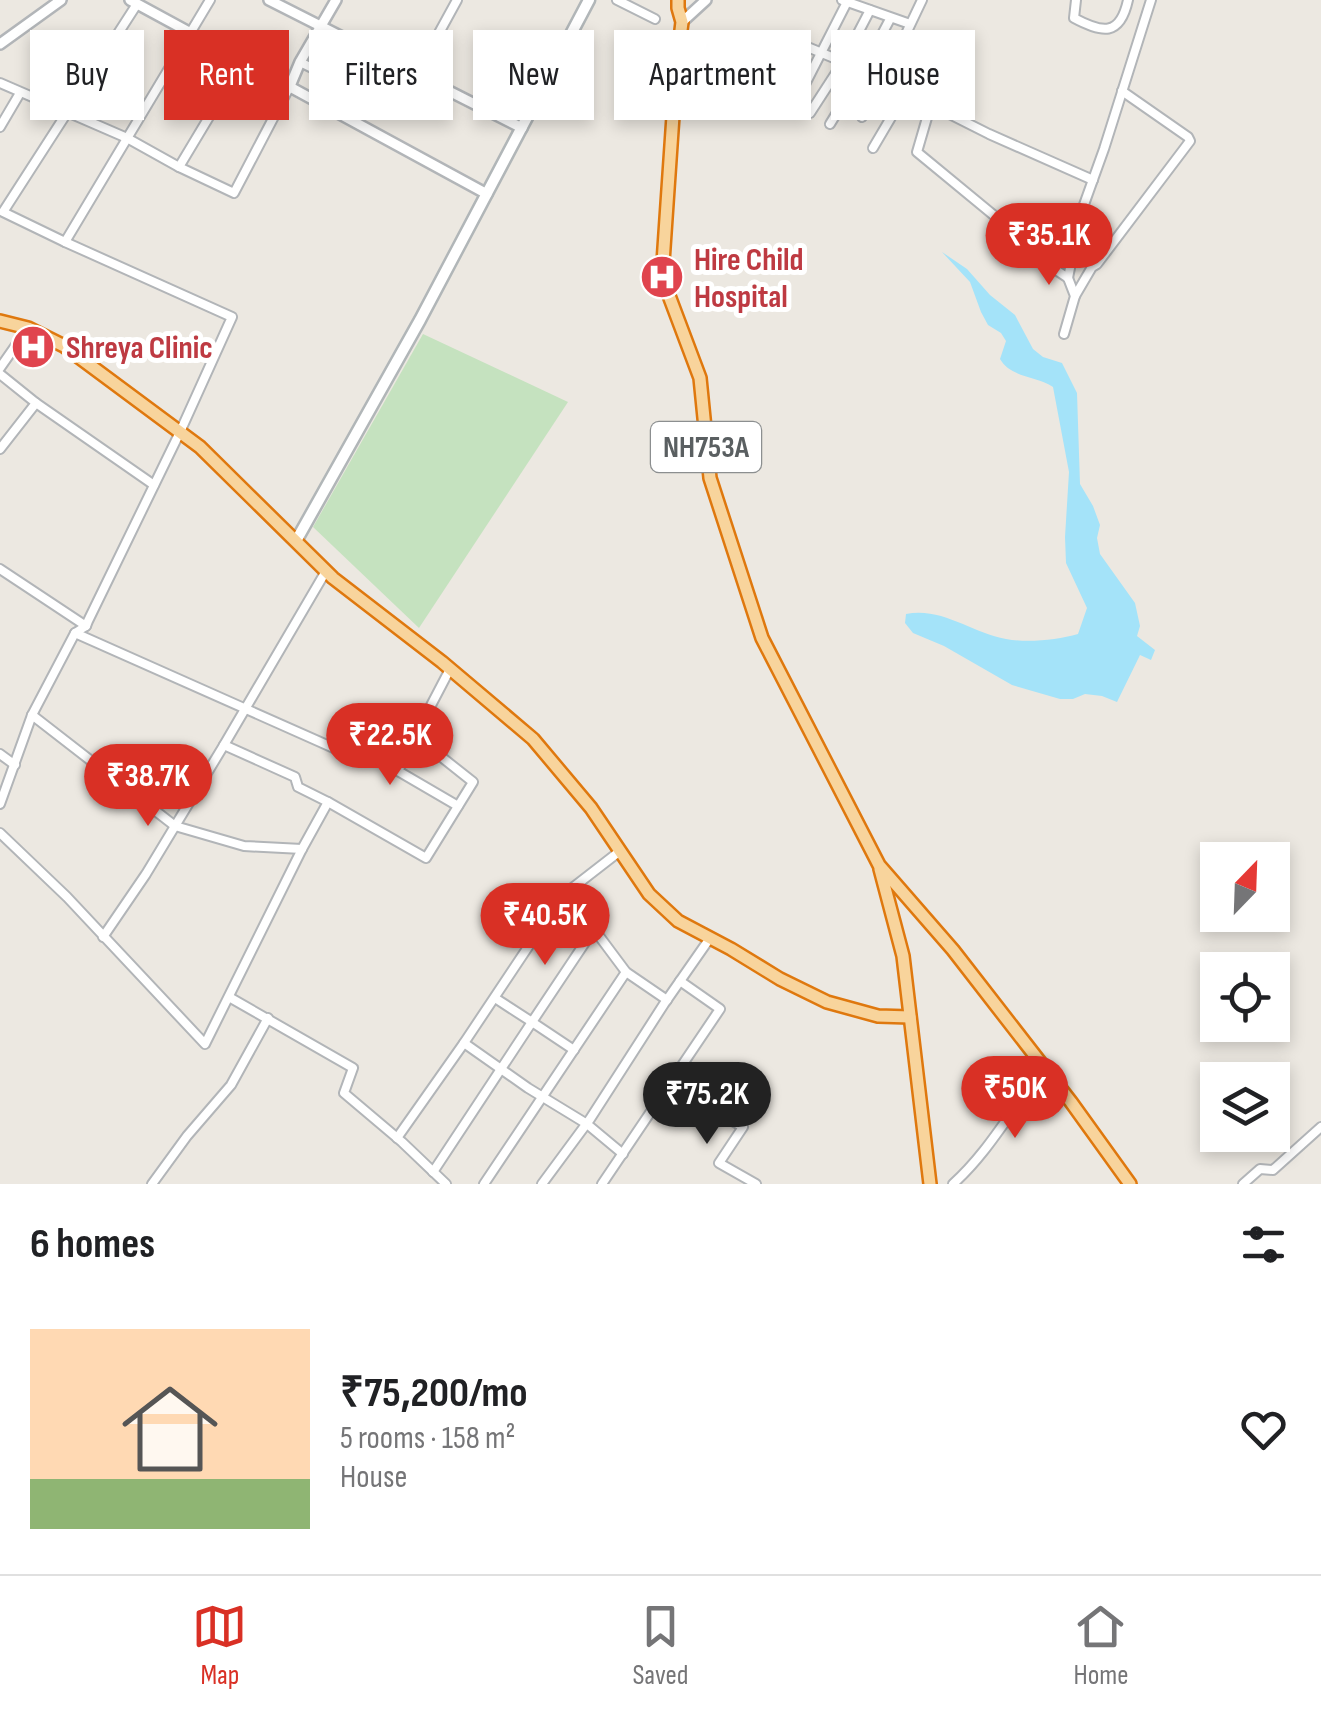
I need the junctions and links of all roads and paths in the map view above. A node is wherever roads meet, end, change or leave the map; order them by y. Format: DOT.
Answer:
graph roads {
  1 [pos="61,0"];
  2 [pos="210,0"];
  3 [pos="270,0"];
  4 [pos="336,0"];
  5 [pos="457,0"];
  6 [pos="589,0"];
  7 [pos="617,0"];
  8 [pos="678,0"];
  9 [pos="706,0"];
  10 [pos="922,0"];
  11 [pos="1076,0"];
  12 [pos="1128,0"];
  13 [pos="1151,0"];
  14 [pos="845,1"];
  15 [pos="134,2"];
  16 [pos="870,10"];
  17 [pos="890,18"];
  18 [pos="655,20"];
  19 [pos="682,22"];
  20 [pos="910,24"];
  21 [pos="321,25"];
  22 [pos="118,30"];
  23 [pos="185,30"];
  24 [pos="192,30"];
  25 [pos="330,30"];
  26 [pos="441,30"];
  27 [pos="860,30"];
  28 [pos="884,30"];
  29 [pos="907,30"];
  30 [pos="0,44"];
  31 [pos="811,49"];
  32 [pos="821,53"];
  33 [pos="831,57"];
  34 [pos="300,62"];
  35 [pos="309,66"];
  36 [pos="811,73"];
  37 [pos="164,76"];
  38 [pos="831,81"];
  39 [pos="0,83"];
  40 [pos="290,86"];
  41 [pos="1122,91"];
  42 [pos="20,92"];
  43 [pos="453,94"];
  44 [pos="30,97"];
  45 [pos="811,111"];
  46 [pos="64,120"];
  47 [pos="83,120"];
  48 [pos="208,120"];
  49 [pos="832,120"];
  50 [pos="890,120"];
  51 [pos="926,120"];
  52 [pos="962,120"];
  53 [pos="830,124"];
  54 [pos="0,127"];
  55 [pos="522,128"];
  56 [pos="127,138"];
  57 [pos="873,148"];
  58 [pos="180,167"];
  59 [pos="1093,180"];
  60 [pos="487,194"];
  61 [pos="2,212"];
  62 [pos="65,242"];
  63 [pos="1068,278"];
  64 [pos="1075,296"];
  65 [pos="0,322"];
  66 [pos="28,328"];
  67 [pos="1064,334"];
  68 [pos="0,371"];
  69 [pos="36,403"];
  70 [pos="180,432"];
  71 [pos="0,449"];
  72 [pos="154,485"];
  73 [pos="296,541"];
  74 [pos="0,569"];
  75 [pos="326,571"];
  76 [pos="86,626"];
  77 [pos="74,634"];
  78 [pos="450,669"];
  79 [pos="245,709"];
  80 [pos="32,715"];
  81 [pos="415,736"];
  82 [pos="224,744"];
  83 [pos="0,754"];
  84 [pos="15,765"];
  85 [pos="398,770"];
  86 [pos="328,802"];
  87 [pos="0,804"];
  88 [pos="458,806"];
  89 [pos="175,826"];
  90 [pos="0,833"];
  91 [pos="302,849"];
  92 [pos="620,851"];
  93 [pos="879,865"];
  94 [pos="566,892"];
  95 [pos="594,929"];
  96 [pos="103,937"];
  97 [pos="710,938"];
  98 [pos="626,972"];
  99 [pos="680,981"];
  100 [pos="230,997"];
  101 [pos="495,998"];
  102 [pos="667,1000"];
  103 [pos="910,1017"];
  104 [pos="268,1018"];
  105 [pos="532,1022"];
  106 [pos="464,1042"];
  107 [pos="574,1050"];
  108 [pos="1044,1068"];
  109 [pos="502,1070"];
  110 [pos="670,1085"];
  111 [pos="542,1097"];
  112 [pos="587,1124"];
  113 [pos="1321,1126"];
  114 [pos="396,1138"];
  115 [pos="623,1154"];
  116 [pos="433,1172"];
  117 [pos="152,1184"];
  118 [pos="446,1184"];
  119 [pos="484,1184"];
  120 [pos="542,1184"];
  121 [pos="602,1184"];
  122 [pos="756,1184"];
  123 [pos="930,1184"];
  124 [pos="953,1184"];
  125 [pos="1130,1184"];
  126 [pos="1243,1184"];
  1 -- 30 [label="street"];
  2 -- 24 [label="street"];
  3 -- 21 [label="street"];
  4 -- 21 [label="street"];
  5 -- 26 [label="street"];
  6 -- 55 [label="main road"];
  7 -- 18 [label="street"];
  8 -- 19 [label="highway, NH753A"];
  9 -- 19 [label="street"];
  10 -- 20 [label="street"];
  11 -- 12 [label="street"];
  13 -- 41 [label="street"];
  14 -- 16 [label="street"];
  14 -- 32 [label="street"];
  15 -- 22 [label="street"];
  15 -- 23 [label="street"];
  16 -- 17 [label="street"];
  16 -- 27 [label="street"];
  17 -- 20 [label="street"];
  17 -- 28 [label="street"];
  19 -- 93 [label="highway, NH753A"];
  20 -- 29 [label="street"];
  21 -- 25 [label="street"];
  21 -- 34 [label="street"];
  31 -- 32 [label="street"];
  32 -- 33 [label="street"];
  32 -- 36 [label="street"];
  34 -- 35 [label="street"];
  34 -- 40 [label="street"];
  37 -- 56 [label="street"];
  38 -- 45 [label="street"];
  39 -- 42 [label="street"];
  40 -- 58 [label="street"];
  40 -- 60 [label="street"];
  41 -- 59 [label="street"];
  41 -- 64 [label="street"];
  42 -- 44 [label="street"];
  42 -- 54 [label="street"];
  43 -- 55 [label="street"];
  46 -- 61 [label="street"];
  47 -- 56 [label="street"];
  48 -- 58 [label="street"];
  49 -- 53 [label="street"];
  50 -- 57 [label="street"];
  51 -- 63 [label="street"];
  52 -- 59 [label="street"];
  55 -- 60 [label="main road"];
  56 -- 58 [label="street"];
  56 -- 62 [label="street"];
  59 -- 63 [label="street"];
  60 -- 73 [label="main road"];
  61 -- 62 [label="street"];
  62 -- 70 [label="street"];
  63 -- 64 [label="street"];
  64 -- 67 [label="street"];
  65 -- 66 [label="highway"];
  66 -- 68 [label="street"];
  66 -- 70 [label="highway"];
  68 -- 69 [label="street"];
  69 -- 71 [label="street"];
  69 -- 72 [label="street"];
  70 -- 72 [label="street"];
  70 -- 73 [label="highway"];
  72 -- 76 [label="street"];
  73 -- 75 [label="highway"];
  74 -- 76 [label="street"];
  75 -- 78 [label="highway"];
  75 -- 79 [label="street"];
  76 -- 77 [label="street"];
  77 -- 79 [label="street"];
  77 -- 80 [label="street"];
  78 -- 81 [label="street"];
  78 -- 92 [label="highway"];
  79 -- 82 [label="street"];
  79 -- 85 [label="street"];
  80 -- 84 [label="street"];
  80 -- 89 [label="street"];
  81 -- 85 [label="street"];
  81 -- 88 [label="street"];
  82 -- 86 [label="street"];
  82 -- 89 [label="street"];
  83 -- 84 [label="street"];
  84 -- 87 [label="street"];
  85 -- 88 [label="street"];
  86 -- 88 [label="street"];
  86 -- 91 [label="street"];
  89 -- 91 [label="street"];
  89 -- 96 [label="street"];
  90 -- 96 [label="street"];
  91 -- 100 [label="street"];
  92 -- 94 [label="street"];
  92 -- 97 [label="highway"];
  93 -- 103 [label="highway, NH753A"];
  93 -- 108 [label="highway"];
  94 -- 95 [label="street"];
  94 -- 101 [label="street"];
  95 -- 98 [label="street"];
  95 -- 105 [label="street"];
  96 -- 100 [label="street"];
  97 -- 99 [label="street"];
  97 -- 103 [label="highway"];
  98 -- 102 [label="street"];
  98 -- 107 [label="street"];
  99 -- 102 [label="street"];
  99 -- 110 [label="street"];
  100 -- 104 [label="street"];
  101 -- 105 [label="street"];
  101 -- 106 [label="street"];
  102 -- 112 [label="street"];
  103 -- 123 [label="highway, NH753A"];
  104 -- 114 [label="street"];
  104 -- 117 [label="street"];
  105 -- 107 [label="street"];
  105 -- 109 [label="street"];
  106 -- 109 [label="street"];
  106 -- 114 [label="street"];
  107 -- 111 [label="street"];
  108 -- 124 [label="street"];
  108 -- 125 [label="highway"];
  109 -- 111 [label="street"];
  109 -- 116 [label="street"];
  110 -- 115 [label="street"];
  110 -- 122 [label="street"];
  111 -- 112 [label="street"];
  111 -- 119 [label="street"];
  112 -- 115 [label="street"];
  112 -- 120 [label="street"];
  113 -- 126 [label="street"];
  114 -- 116 [label="street"];
  115 -- 121 [label="street"];
  116 -- 118 [label="street"];
}
